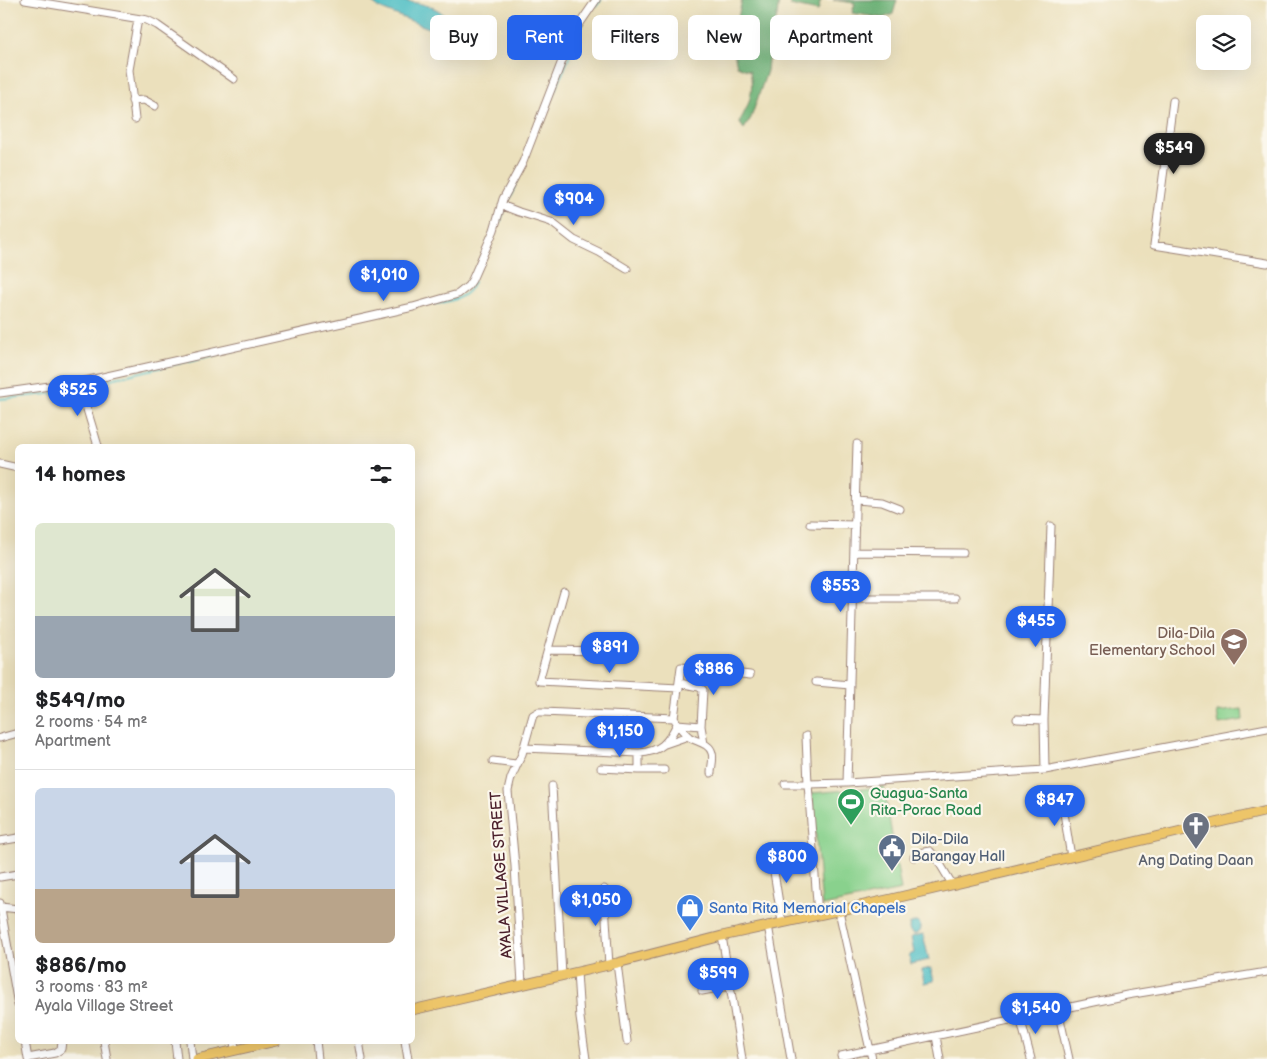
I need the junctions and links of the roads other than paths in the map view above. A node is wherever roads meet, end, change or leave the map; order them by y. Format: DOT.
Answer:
graph roads {
  1 [pos="25,0"];
  2 [pos="596,0"];
  3 [pos="38,1"];
  4 [pos="138,18"];
  5 [pos="234,79"];
  6 [pos="132,101"];
  7 [pos="1173,101"];
  8 [pos="155,106"];
  9 [pos="135,119"];
  10 [pos="504,206"];
  11 [pos="1267,263"];
  12 [pos="627,269"];
  13 [pos="85,381"];
  14 [pos="0,393"];
  15 [pos="97,444"];
  16 [pos="857,444"];
  17 [pos="0,464"];
  18 [pos="15,467"];
  19 [pos="856,500"];
  20 [pos="900,509"];
  21 [pos="810,524"];
  22 [pos="855,525"];
  23 [pos="1050,526"];
  24 [pos="854,552"];
  25 [pos="963,553"];
  26 [pos="564,592"];
  27 [pos="853,598"];
  28 [pos="956,598"];
  29 [pos="549,650"];
  30 [pos="606,651"];
  31 [pos="750,675"];
  32 [pos="816,682"];
  33 [pos="850,685"];
  34 [pos="679,686"];
  35 [pos="1017,719"];
  36 [pos="1044,720"];
  37 [pos="676,721"];
  38 [pos="701,726"];
  39 [pos="1267,728"];
  40 [pos="15,734"];
  41 [pos="688,736"];
  42 [pos="806,736"];
  43 [pos="0,738"];
  44 [pos="664,744"];
  45 [pos="704,744"];
  46 [pos="524,748"];
  47 [pos="639,753"];
  48 [pos="492,762"];
  49 [pos="516,764"];
  50 [pos="602,768"];
  51 [pos="639,770"];
  52 [pos="664,770"];
  53 [pos="1045,770"];
  54 [pos="711,773"];
  55 [pos="847,783"];
  56 [pos="785,784"];
  57 [pos="808,784"];
  58 [pos="552,786"];
  59 [pos="1062,794"];
  60 [pos="1267,811"];
  61 [pos="15,838"];
  62 [pos="0,841"];
  63 [pos="774,848"];
  64 [pos="914,857"];
  65 [pos="1071,857"];
  66 [pos="15,874"];
  67 [pos="0,877"];
  68 [pos="952,884"];
  69 [pos="604,889"];
  70 [pos="0,903"];
  71 [pos="1,907"];
  72 [pos="15,909"];
  73 [pos="839,911"];
  74 [pos="818,915"];
  75 [pos="782,922"];
  76 [pos="768,925"];
  77 [pos="722,936"];
  78 [pos="613,964"];
  79 [pos="577,972"];
  80 [pos="1267,972"];
  81 [pos="562,976"];
  82 [pos="522,984"];
  83 [pos="729,986"];
  84 [pos="15,988"];
  85 [pos="702,991"];
  86 [pos="415,1009"];
  87 [pos="1058,1010"];
  88 [pos="1020,1017"];
  89 [pos="936,1036"];
  90 [pos="627,1041"];
  91 [pos="26,1044"];
  92 [pos="62,1044"];
  93 [pos="104,1044"];
  94 [pos="175,1044"];
  95 [pos="190,1044"];
  96 [pos="262,1044"];
  97 [pos="316,1044"];
  98 [pos="360,1044"];
  99 [pos="406,1044"];
  100 [pos="870,1049"];
  101 [pos="232,1051"];
  102 [pos="841,1056"];
  103 [pos="213,1057"];
  104 [pos="28,1058"];
  105 [pos="107,1059"];
  106 [pos="177,1059"];
  107 [pos="192,1059"];
  108 [pos="197,1059"];
  109 [pos="318,1059"];
  110 [pos="362,1059"];
  111 [pos="408,1059"];
  112 [pos="586,1059"];
  113 [pos="742,1059"];
  114 [pos="791,1059"];
  115 [pos="872,1059"];
  116 [pos="940,1059"];
  117 [pos="1031,1059"];
  118 [pos="1069,1059"];
  1 -- 3 [label="street"];
  2 -- 10 [label="street"];
  3 -- 4 [label="street"];
  4 -- 5 [label="street"];
  4 -- 6 [label="street"];
  6 -- 8 [label="street"];
  6 -- 9 [label="street"];
  7 -- 11 [label="street"];
  10 -- 12 [label="street"];
  10 -- 13 [label="street"];
  13 -- 14 [label="street"];
  13 -- 15 [label="street"];
  16 -- 19 [label="street"];
  17 -- 18 [label="street"];
  19 -- 20 [label="street"];
  19 -- 22 [label="street"];
  21 -- 22 [label="street"];
  22 -- 24 [label="street"];
  23 -- 36 [label="street"];
  24 -- 25 [label="street"];
  24 -- 27 [label="street"];
  26 -- 29 [label="street"];
  27 -- 28 [label="street"];
  27 -- 33 [label="street"];
  29 -- 30 [label="street"];
  29 -- 34 [label="street"];
  31 -- 34 [label="street"];
  32 -- 33 [label="street"];
  33 -- 55 [label="street"];
  34 -- 37 [label="street"];
  34 -- 38 [label="street"];
  35 -- 36 [label="street"];
  36 -- 53 [label="street"];
  37 -- 38 [label="street, AYALA VILLAGE STREET"];
  37 -- 41 [label="street"];
  37 -- 44 [label="street"];
  37 -- 46 [label="street, AYALA VILLAGE STREET"];
  38 -- 45 [label="street"];
  39 -- 53 [label="street"];
  40 -- 43 [label="street"];
  41 -- 44 [label="street"];
  41 -- 45 [label="street"];
  42 -- 57 [label="street"];
  44 -- 47 [label="street"];
  45 -- 54 [label="street"];
  46 -- 47 [label="street"];
  46 -- 49 [label="street, AYALA VILLAGE STREET"];
  47 -- 51 [label="street"];
  48 -- 49 [label="street"];
  49 -- 82 [label="street, AYALA VILLAGE STREET"];
  50 -- 51 [label="street"];
  51 -- 52 [label="street"];
  53 -- 55 [label="street"];
  55 -- 57 [label="street"];
  56 -- 57 [label="street"];
  57 -- 74 [label="street"];
  58 -- 81 [label="street"];
  59 -- 65 [label="street"];
  60 -- 65 [label="main road"];
  61 -- 62 [label="street"];
  63 -- 75 [label="street"];
  64 -- 68 [label="street"];
  65 -- 68 [label="main road"];
  66 -- 67 [label="street"];
  68 -- 73 [label="main road"];
  69 -- 78 [label="street"];
  70 -- 71 [label="street"];
  71 -- 72 [label="street"];
  71 -- 84 [label="street"];
  73 -- 74 [label="main road"];
  73 -- 100 [label="street"];
  74 -- 75 [label="main road"];
  75 -- 76 [label="main road"];
  76 -- 77 [label="main road"];
  76 -- 114 [label="street"];
  77 -- 78 [label="main road"];
  77 -- 83 [label="street"];
  78 -- 79 [label="main road"];
  78 -- 90 [label="street"];
  79 -- 81 [label="main road"];
  79 -- 112 [label="street"];
  80 -- 87 [label="street"];
  81 -- 82 [label="main road"];
  82 -- 86 [label="main road"];
  83 -- 85 [label="street"];
  83 -- 113 [label="street"];
  87 -- 88 [label="street"];
  87 -- 118 [label="street"];
  88 -- 89 [label="street"];
  88 -- 117 [label="street"];
  89 -- 100 [label="street"];
  89 -- 116 [label="street"];
  91 -- 104 [label="street"];
  92 -- 104 [label="street"];
  93 -- 105 [label="street"];
  94 -- 106 [label="street"];
  95 -- 107 [label="street"];
  96 -- 101 [label="main road"];
  97 -- 109 [label="street"];
  98 -- 110 [label="street"];
  99 -- 111 [label="street"];
  100 -- 102 [label="street"];
  100 -- 115 [label="street"];
  101 -- 103 [label="main road"];
  103 -- 108 [label="main road"];
}
